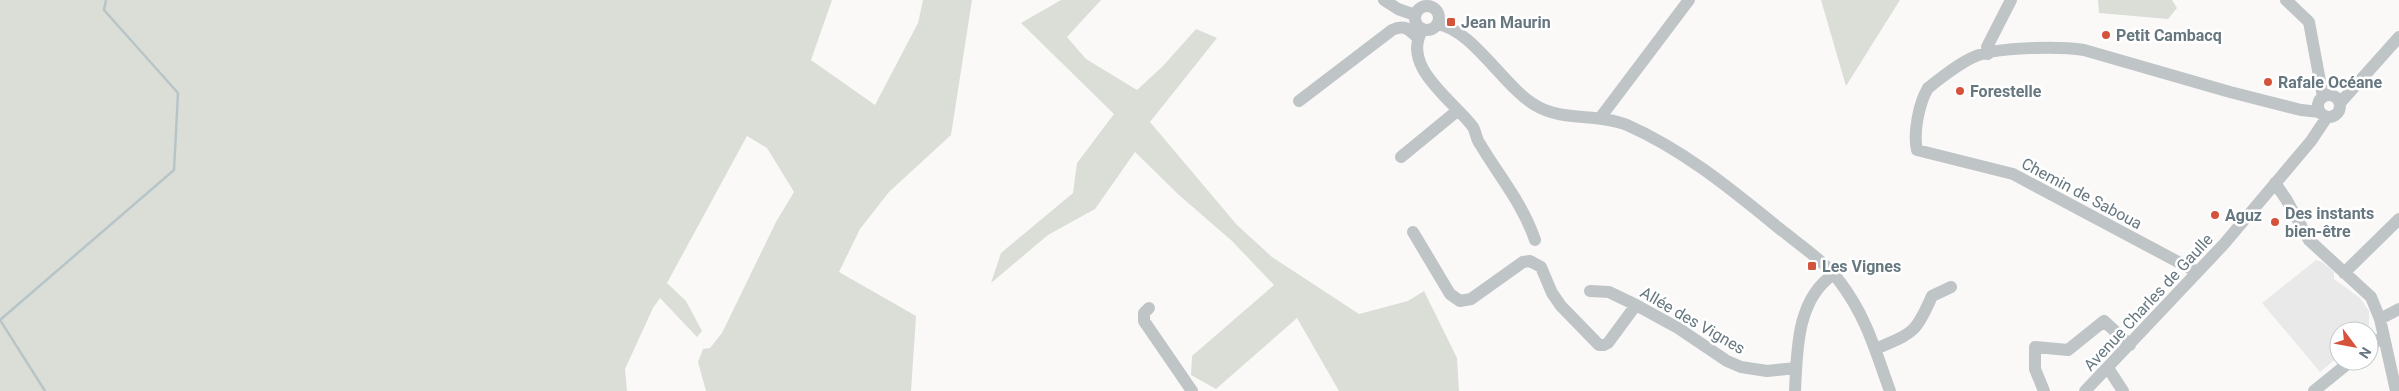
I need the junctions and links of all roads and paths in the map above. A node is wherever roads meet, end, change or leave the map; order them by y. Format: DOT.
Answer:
graph roads {
  1 [pos="1384,0"];
  2 [pos="1689,0"];
  3 [pos="2011,0"];
  4 [pos="2286,0"];
  5 [pos="1429,3"];
  6 [pos="1415,15"];
  7 [pos="1437,24"];
  8 [pos="1420,33"];
  9 [pos="2399,37"];
  10 [pos="1988,54"];
  11 [pos="2323,97"];
  12 [pos="1299,101"];
  13 [pos="2340,103"];
  14 [pos="1457,111"];
  15 [pos="2323,114"];
  16 [pos="1600,118"];
  17 [pos="1401,157"];
  18 [pos="2275,183"];
  19 [pos="2399,219"];
  20 [pos="1413,232"];
  21 [pos="1535,240"];
  22 [pos="2197,272"];
  23 [pos="2344,273"];
  24 [pos="1834,274"];
  25 [pos="1951,287"];
  26 [pos="1590,292"];
  27 [pos="1636,305"];
  28 [pos="1149,308"];
  29 [pos="2399,309"];
  30 [pos="2380,318"];
  31 [pos="2383,336"];
  32 [pos="2379,339"];
  33 [pos="2130,344"];
  34 [pos="1876,349"];
  35 [pos="1796,368"];
  36 [pos="2108,368"];
  37 [pos="2339,371"];
  38 [pos="1192,391"];
  39 [pos="1796,391"];
  40 [pos="1890,391"];
  41 [pos="2044,391"];
  42 [pos="2085,391"];
  43 [pos="2123,391"];
  44 [pos="2314,391"];
  45 [pos="2396,391"];
  1 -- 6 [label="street"];
  2 -- 16 [label="street"];
  3 -- 10 [label="street"];
  4 -- 11 [label="street"];
  5 -- 6 [label="street"];
  5 -- 7 [label="street"];
  6 -- 8 [label="street"];
  7 -- 8 [label="street"];
  7 -- 16 [label="street"];
  8 -- 12 [label="street"];
  8 -- 14 [label="street"];
  9 -- 13 [label="street"];
  10 -- 15 [label="street"];
  10 -- 22 [label="street, Chemin de Saboua"];
  11 -- 13 [label="street"];
  11 -- 15 [label="street"];
  13 -- 15 [label="street"];
  14 -- 17 [label="street"];
  14 -- 21 [label="street"];
  15 -- 18 [label="street, Avenue Charles de Gaulle"];
  16 -- 24 [label="street"];
  18 -- 22 [label="street, Avenue Charles de Gaulle"];
  18 -- 23 [label="street"];
  19 -- 23 [label="street"];
  20 -- 27 [label="street"];
  22 -- 33 [label="street, Avenue Charles de Gaulle"];
  23 -- 30 [label="street"];
  24 -- 34 [label="street"];
  24 -- 35 [label="street"];
  25 -- 34 [label="street"];
  26 -- 27 [label="street, Allée des Vignes"];
  27 -- 35 [label="street, Allée des Vignes"];
  28 -- 38 [label="street"];
  29 -- 30 [label="street"];
  30 -- 31 [label="street"];
  31 -- 32 [label="street"];
  31 -- 45 [label="street"];
  33 -- 36 [label="street, Avenue Charles de Gaulle"];
  33 -- 41 [label="street"];
  34 -- 40 [label="street"];
  35 -- 39 [label="street"];
  36 -- 42 [label="street, Avenue Charles de Gaulle"];
  36 -- 43 [label="street"];
  37 -- 44 [label="street"];
}
